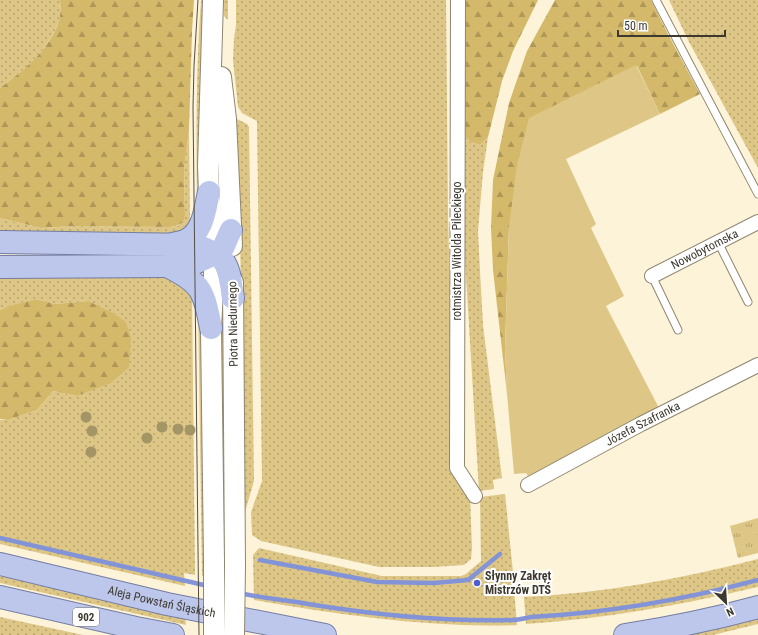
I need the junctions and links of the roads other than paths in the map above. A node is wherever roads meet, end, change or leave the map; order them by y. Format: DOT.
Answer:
graph roads {
  1 [pos="458,0"];
  2 [pos="656,0"];
  3 [pos="213,7"];
  4 [pos="208,192"];
  5 [pos="758,194"];
  6 [pos="758,222"];
  7 [pos="231,230"];
  8 [pos="0,242"];
  9 [pos="718,242"];
  10 [pos="168,245"];
  11 [pos="215,254"];
  12 [pos="167,266"];
  13 [pos="0,267"];
  14 [pos="652,276"];
  15 [pos="233,298"];
  16 [pos="748,302"];
  17 [pos="211,328"];
  18 [pos="678,330"];
  19 [pos="758,365"];
  20 [pos="528,485"];
  21 [pos="475,496"];
  22 [pos="0,564"];
  23 [pos="0,597"];
  24 [pos="758,607"];
  25 [pos="173,635"];
  26 [pos="214,635"];
  27 [pos="234,635"];
  28 [pos="324,635"];
  29 [pos="625,635"];
  1 -- 21 [label="street, rotmistrza Witolda Pileckiego"];
  2 -- 5 [label="lane"];
  3 -- 4 [label="main road, Piotra Niedurnego"];
  3 -- 7 [label="main road, Piotra Niedurnego"];
  4 -- 10 [label="main road"];
  4 -- 11 [label="main road, Piotra Niedurnego"];
  6 -- 9 [label="street, Nowobytomska"];
  7 -- 11 [label="main road"];
  7 -- 15 [label="main road, Piotra Niedurnego"];
  8 -- 10 [label="main road"];
  9 -- 14 [label="street, Nowobytomska"];
  9 -- 16 [label="lane"];
  10 -- 11 [label="main road"];
  11 -- 12 [label="main road"];
  11 -- 15 [label="main road"];
  11 -- 17 [label="main road, Piotra Niedurnego"];
  12 -- 13 [label="main road"];
  12 -- 17 [label="main road"];
  14 -- 18 [label="lane"];
  15 -- 27 [label="main road, Piotra Niedurnego, bridge"];
  17 -- 26 [label="main road, Piotra Niedurnego, bridge"];
  19 -- 20 [label="street, Józefa Szafranka"];
  22 -- 28 [label="main road, Aleja Powstań Śląskich"];
  23 -- 25 [label="main road, 902"];
  24 -- 29 [label="main road"];
}
